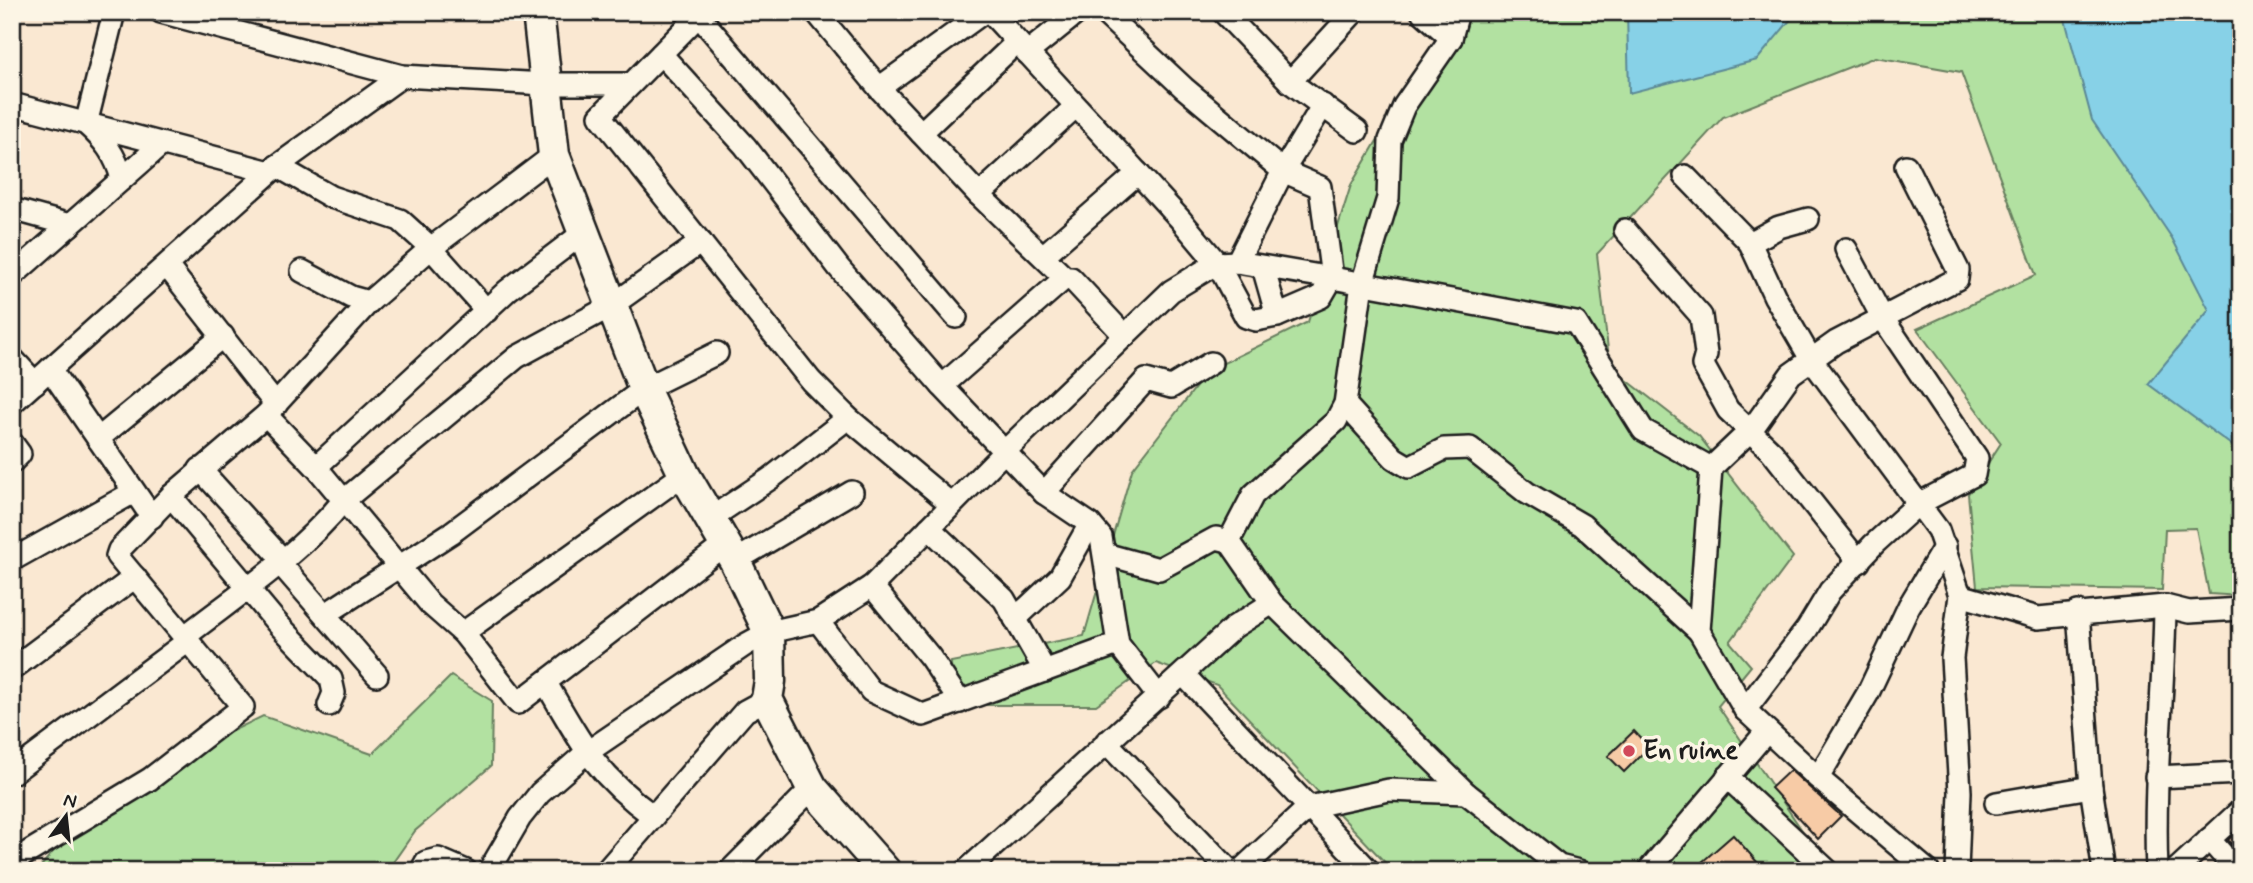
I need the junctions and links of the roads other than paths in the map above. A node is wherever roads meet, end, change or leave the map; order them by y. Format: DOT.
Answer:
graph roads {
  1 [pos="114,12"];
  2 [pos="161,12"];
  3 [pos="538,12"];
  4 [pos="984,12"];
  5 [pos="990,12"];
  6 [pos="1078,12"];
  7 [pos="1103,12"];
  8 [pos="1223,12"];
  9 [pos="1354,12"];
  10 [pos="1422,12"];
  11 [pos="1458,12"];
  12 [pos="701,14"];
  13 [pos="824,15"];
  14 [pos="196,17"];
  15 [pos="1451,38"];
  16 [pos="1022,48"];
  17 [pos="660,54"];
  18 [pos="402,76"];
  19 [pos="1290,82"];
  20 [pos="545,84"];
  21 [pos="631,84"];
  22 [pos="879,88"];
  23 [pos="12,104"];
  24 [pos="1323,106"];
  25 [pos="1075,107"];
  26 [pos="86,124"];
  27 [pos="1356,131"];
  28 [pos="921,133"];
  29 [pos="162,144"];
  30 [pos="554,155"];
  31 [pos="1906,166"];
  32 [pos="273,169"];
  33 [pos="1283,171"];
  34 [pos="1138,173"];
  35 [pos="1685,176"];
  36 [pos="122,179"];
  37 [pos="979,195"];
  38 [pos="12,209"];
  39 [pos="1808,219"];
  40 [pos="69,225"];
  41 [pos="1625,230"];
  42 [pos="583,233"];
  43 [pos="701,242"];
  44 [pos="1750,243"];
  45 [pos="431,248"];
  46 [pos="1846,249"];
  47 [pos="1043,256"];
  48 [pos="1227,263"];
  49 [pos="167,266"];
  50 [pos="1264,267"];
  51 [pos="302,271"];
  52 [pos="12,275"];
  53 [pos="1065,278"];
  54 [pos="1332,278"];
  55 [pos="1362,284"];
  56 [pos="369,302"];
  57 [pos="611,306"];
  58 [pos="487,311"];
  59 [pos="1277,316"];
  60 [pos="956,317"];
  61 [pos="1882,317"];
  62 [pos="223,336"];
  63 [pos="1125,336"];
  64 [pos="717,353"];
  65 [pos="12,358"];
  66 [pos="1811,359"];
  67 [pos="1211,363"];
  68 [pos="42,376"];
  69 [pos="942,386"];
  70 [pos="644,389"];
  71 [pos="12,403"];
  72 [pos="1345,404"];
  73 [pos="271,410"];
  74 [pos="848,418"];
  75 [pos="1752,429"];
  76 [pos="98,439"];
  77 [pos="12,443"];
  78 [pos="1003,453"];
  79 [pos="12,463"];
  80 [pos="316,467"];
  81 [pos="1711,468"];
  82 [pos="200,469"];
  83 [pos="684,474"];
  84 [pos="134,492"];
  85 [pos="852,492"];
  86 [pos="1044,493"];
  87 [pos="171,496"];
  88 [pos="343,500"];
  89 [pos="951,504"];
  90 [pos="1918,504"];
  91 [pos="152,517"];
  92 [pos="710,518"];
  93 [pos="1090,524"];
  94 [pos="929,528"];
  95 [pos="1229,541"];
  96 [pos="1945,546"];
  97 [pos="730,553"];
  98 [pos="1105,554"];
  99 [pos="12,559"];
  100 [pos="281,561"];
  101 [pos="1859,562"];
  102 [pos="399,564"];
  103 [pos="135,577"];
  104 [pos="872,586"];
  105 [pos="248,587"];
  106 [pos="1960,595"];
  107 [pos="1272,603"];
  108 [pos="2165,606"];
  109 [pos="2241,610"];
  110 [pos="2078,612"];
  111 [pos="326,614"];
  112 [pos="1015,619"];
  113 [pos="818,621"];
  114 [pos="1699,631"];
  115 [pos="769,632"];
  116 [pos="463,633"];
  117 [pos="186,639"];
  118 [pos="1118,644"];
  119 [pos="12,669"];
  120 [pos="1045,671"];
  121 [pos="377,675"];
  122 [pos="1184,675"];
  123 [pos="545,684"];
  124 [pos="1159,697"];
  125 [pos="767,699"];
  126 [pos="960,702"];
  127 [pos="329,705"];
  128 [pos="1745,710"];
  129 [pos="1767,731"];
  130 [pos="1106,742"];
  131 [pos="586,753"];
  132 [pos="12,774"];
  133 [pos="2241,774"];
  134 [pos="1727,777"];
  135 [pos="2156,777"];
  136 [pos="1818,778"];
  137 [pos="2091,787"];
  138 [pos="812,788"];
  139 [pos="1466,793"];
  140 [pos="1996,803"];
  141 [pos="1309,807"];
  142 [pos="2241,810"];
  143 [pos="653,816"];
  144 [pos="2209,839"];
  145 [pos="12,862"];
  146 [pos="1563,869"];
  147 [pos="421,871"];
  148 [pos="466,871"];
  149 [pos="489,871"];
  150 [pos="606,871"];
  151 [pos="730,871"];
  152 [pos="885,871"];
  153 [pos="966,871"];
  154 [pos="1230,871"];
  155 [pos="1240,871"];
  156 [pos="1369,871"];
  157 [pos="1648,871"];
  158 [pos="1828,871"];
  159 [pos="1928,871"];
  160 [pos="1957,871"];
  161 [pos="2104,871"];
  162 [pos="2157,871"];
  163 [pos="2175,871"];
  164 [pos="2237,871"];
  1 -- 26 [label="street"];
  2 -- 14 [label="street"];
  3 -- 20 [label="street"];
  4 -- 22 [label="street"];
  5 -- 16 [label="street"];
  6 -- 16 [label="street"];
  7 -- 33 [label="street"];
  8 -- 19 [label="street"];
  9 -- 19 [label="street"];
  10 -- 15 [label="street"];
  11 -- 15 [label="street"];
  12 -- 17 [label="street"];
  12 -- 60 [label="street"];
  13 -- 22 [label="street"];
  14 -- 18 [label="street"];
  15 -- 55 [label="street"];
  16 -- 25 [label="street"];
  16 -- 28 [label="street"];
  17 -- 21 [label="street"];
  17 -- 69 [label="street"];
  18 -- 20 [label="street"];
  18 -- 32 [label="street"];
  19 -- 24 [label="street"];
  20 -- 21 [label="street"];
  20 -- 30 [label="street"];
  21 -- 43 [label="street"];
  22 -- 28 [label="street"];
  23 -- 26 [label="street"];
  24 -- 27 [label="street"];
  24 -- 33 [label="street"];
  25 -- 34 [label="street"];
  25 -- 37 [label="street"];
  26 -- 29 [label="street"];
  26 -- 36 [label="street"];
  28 -- 37 [label="street"];
  29 -- 32 [label="street"];
  29 -- 36 [label="street"];
  30 -- 42 [label="street"];
  30 -- 45 [label="street"];
  31 -- 61 [label="street"];
  32 -- 45 [label="street"];
  32 -- 49 [label="street"];
  33 -- 48 [label="street"];
  33 -- 54 [label="street"];
  34 -- 47 [label="street"];
  34 -- 48 [label="street"];
  35 -- 44 [label="street"];
  36 -- 40 [label="street"];
  37 -- 47 [label="street"];
  38 -- 40 [label="street"];
  39 -- 44 [label="street"];
  40 -- 52 [label="street"];
  41 -- 75 [label="street"];
  42 -- 57 [label="street"];
  42 -- 58 [label="street"];
  43 -- 57 [label="street"];
  43 -- 74 [label="street"];
  44 -- 66 [label="street"];
  45 -- 56 [label="street"];
  45 -- 58 [label="street"];
  46 -- 61 [label="street"];
  47 -- 53 [label="street"];
  48 -- 50 [label="street"];
  48 -- 59 [label="street"];
  48 -- 63 [label="street"];
  49 -- 62 [label="street"];
  49 -- 68 [label="street"];
  50 -- 54 [label="street"];
  50 -- 59 [label="street"];
  51 -- 56 [label="street"];
  53 -- 63 [label="street"];
  53 -- 69 [label="street"];
  54 -- 55 [label="street"];
  54 -- 59 [label="street"];
  55 -- 72 [label="street"];
  55 -- 81 [label="street"];
  56 -- 73 [label="street"];
  57 -- 70 [label="street"];
  57 -- 88 [label="street"];
  58 -- 80 [label="street"];
  61 -- 66 [label="street"];
  61 -- 90 [label="street"];
  62 -- 73 [label="street"];
  62 -- 76 [label="street"];
  63 -- 78 [label="street"];
  64 -- 70 [label="street"];
  65 -- 68 [label="street"];
  66 -- 75 [label="street"];
  66 -- 90 [label="street"];
  67 -- 86 [label="street"];
  68 -- 71 [label="street"];
  68 -- 76 [label="street"];
  69 -- 78 [label="street"];
  70 -- 83 [label="street"];
  70 -- 102 [label="street"];
  72 -- 95 [label="street"];
  72 -- 114 [label="street"];
  73 -- 80 [label="street"];
  73 -- 82 [label="street"];
  74 -- 89 [label="street"];
  74 -- 92 [label="street"];
  75 -- 81 [label="street"];
  75 -- 101 [label="street"];
  76 -- 84 [label="street"];
  77 -- 79 [label="street"];
  78 -- 86 [label="street"];
  78 -- 89 [label="street"];
  80 -- 88 [label="street"];
  81 -- 114 [label="street"];
  82 -- 87 [label="street"];
  82 -- 100 [label="street"];
  83 -- 92 [label="street"];
  83 -- 116 [label="street"];
  84 -- 91 [label="street"];
  84 -- 99 [label="street"];
  85 -- 97 [label="street"];
  86 -- 93 [label="street"];
  87 -- 91 [label="street"];
  87 -- 105 [label="street"];
  88 -- 100 [label="street"];
  88 -- 102 [label="street"];
  89 -- 94 [label="street"];
  90 -- 96 [label="street"];
  90 -- 101 [label="street"];
  91 -- 103 [label="street"];
  92 -- 97 [label="street"];
  93 -- 98 [label="street"];
  93 -- 112 [label="street"];
  94 -- 104 [label="street"];
  94 -- 112 [label="street"];
  95 -- 98 [label="street"];
  95 -- 107 [label="street"];
  96 -- 106 [label="street"];
  96 -- 136 [label="street"];
  97 -- 115 [label="street"];
  97 -- 123 [label="street"];
  98 -- 118 [label="street"];
  100 -- 105 [label="street"];
  100 -- 111 [label="street"];
  101 -- 128 [label="street"];
  102 -- 111 [label="street"];
  102 -- 116 [label="street"];
  103 -- 117 [label="street"];
  103 -- 119 [label="street"];
  104 -- 113 [label="street"];
  104 -- 126 [label="street"];
  105 -- 117 [label="street"];
  105 -- 127 [label="street"];
  106 -- 110 [label="street"];
  106 -- 160 [label="street"];
  107 -- 122 [label="street"];
  107 -- 139 [label="street"];
  108 -- 109 [label="street"];
  108 -- 110 [label="street"];
  108 -- 135 [label="street"];
  110 -- 137 [label="street"];
  111 -- 121 [label="street"];
  112 -- 120 [label="street"];
  113 -- 115 [label="street"];
  113 -- 126 [label="street"];
  114 -- 128 [label="street"];
  115 -- 125 [label="street"];
  115 -- 131 [label="street"];
  116 -- 123 [label="street"];
  117 -- 132 [label="street"];
  117 -- 145 [label="street"];
  118 -- 120 [label="street"];
  118 -- 124 [label="street"];
  120 -- 126 [label="street"];
  122 -- 124 [label="street"];
  122 -- 141 [label="street"];
  123 -- 131 [label="street"];
  124 -- 130 [label="street"];
  125 -- 138 [label="street"];
  125 -- 143 [label="street"];
  128 -- 129 [label="street"];
  129 -- 134 [label="street"];
  129 -- 136 [label="street"];
  130 -- 153 [label="street"];
  130 -- 154 [label="street"];
  131 -- 143 [label="street"];
  131 -- 149 [label="street"];
  133 -- 135 [label="street"];
  134 -- 157 [label="street"];
  134 -- 158 [label="street"];
  135 -- 162 [label="street"];
  136 -- 159 [label="street"];
  137 -- 140 [label="street"];
  137 -- 161 [label="street"];
  138 -- 151 [label="street"];
  138 -- 152 [label="street"];
  139 -- 141 [label="street"];
  139 -- 146 [label="street"];
  141 -- 155 [label="street"];
  141 -- 156 [label="street"];
  142 -- 144 [label="street"];
  143 -- 150 [label="street"];
  144 -- 163 [label="street"];
  144 -- 164 [label="street"];
  147 -- 148 [label="street"];
}
